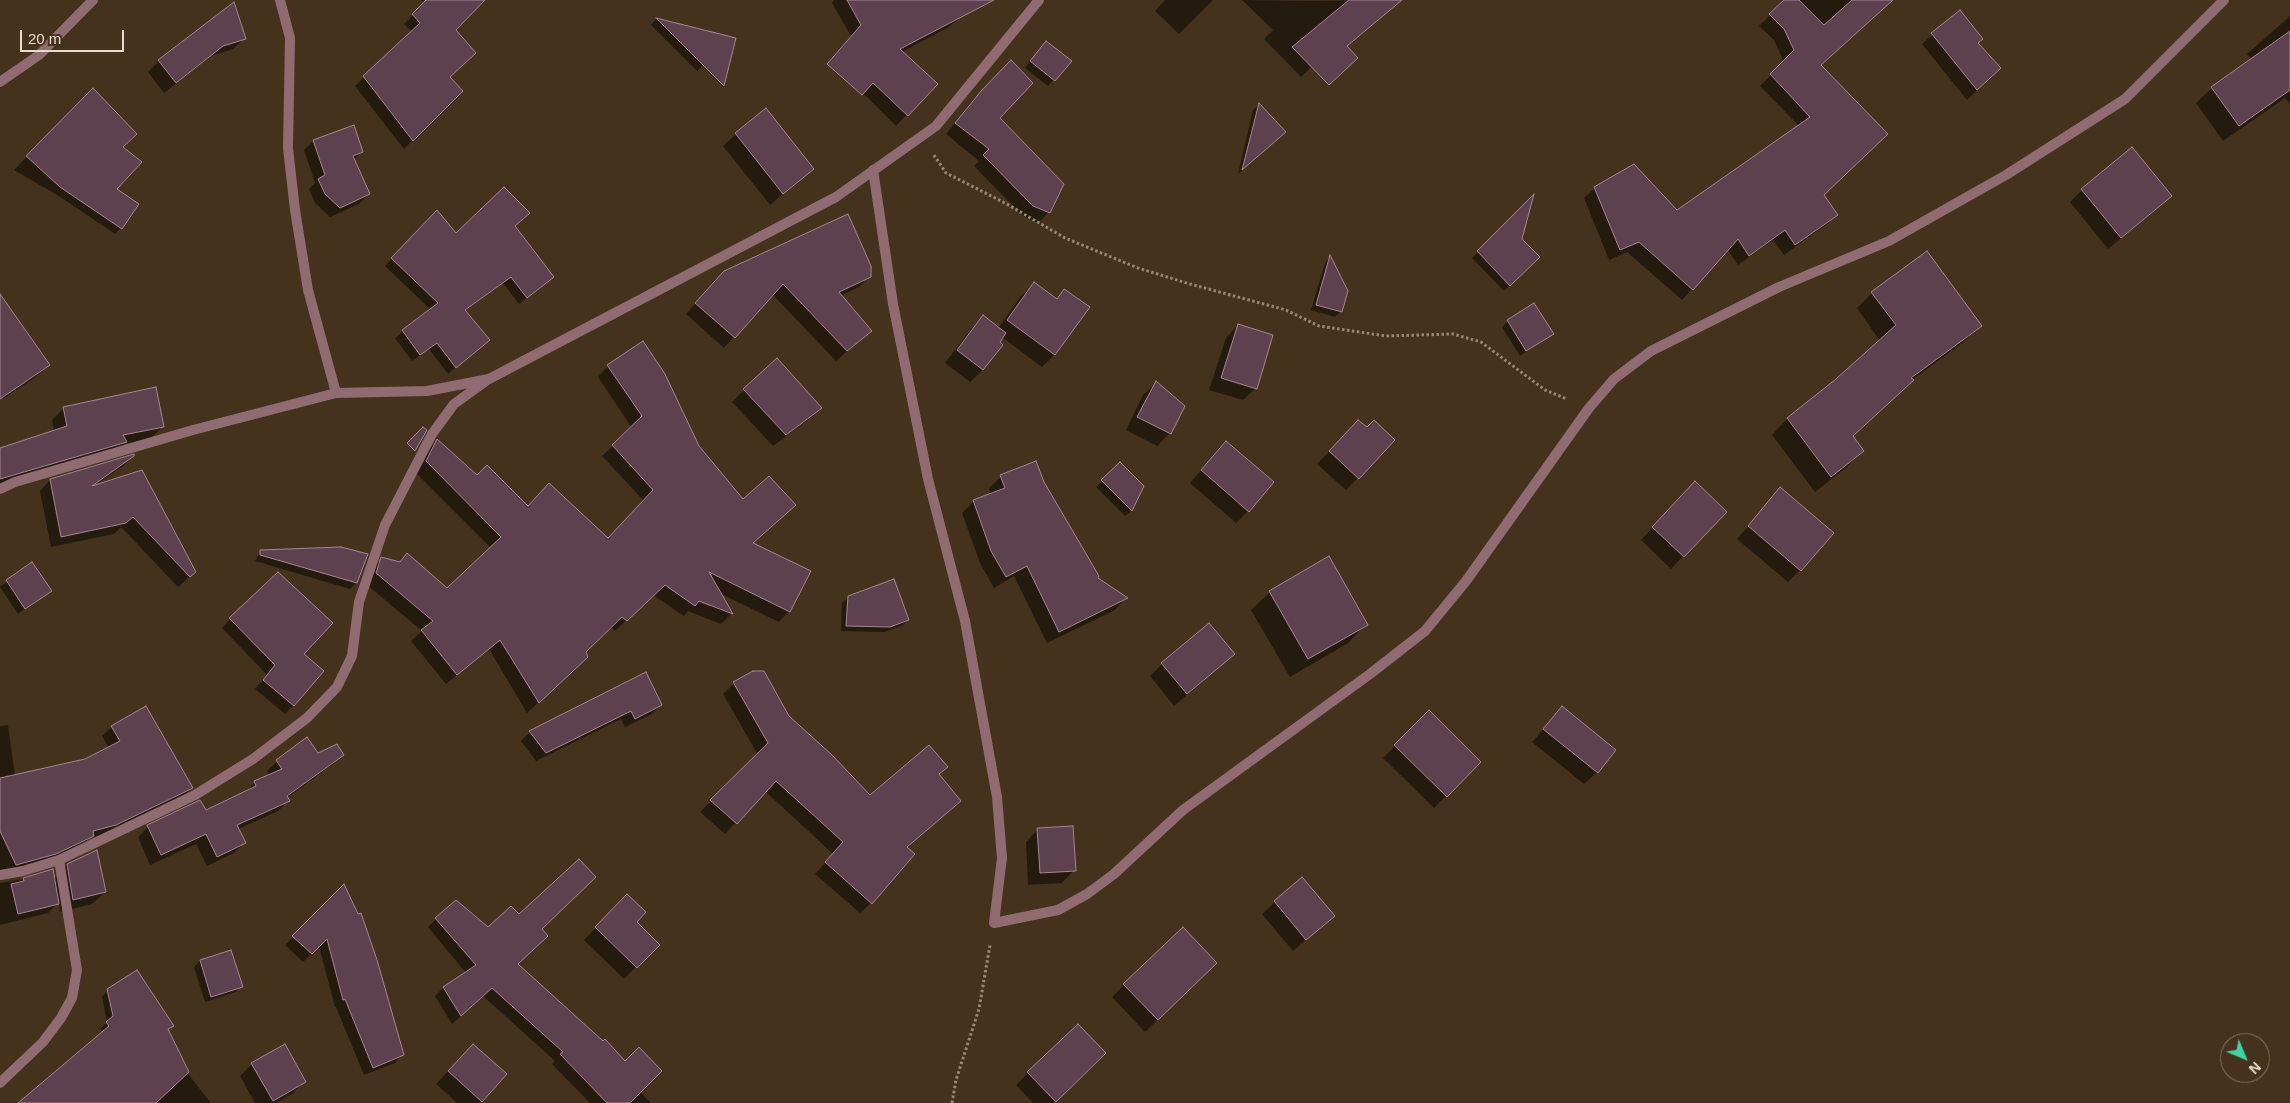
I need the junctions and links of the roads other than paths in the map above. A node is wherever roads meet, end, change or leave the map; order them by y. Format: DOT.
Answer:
graph roads {
  1 [pos="93,0"];
  2 [pos="280,0"];
  3 [pos="1039,0"];
  4 [pos="2224,0"];
  5 [pos="0,82"];
  6 [pos="873,170"];
  7 [pos="489,379"];
  8 [pos="336,393"];
  9 [pos="0,489"];
  10 [pos="59,860"];
  11 [pos="0,875"];
  12 [pos="0,1083"];
  1 -- 5 [label="street"];
  2 -- 8 [label="street"];
  3 -- 6 [label="street"];
  4 -- 6 [label="street"];
  6 -- 7 [label="street"];
  7 -- 8 [label="street"];
  7 -- 10 [label="street"];
  8 -- 9 [label="street"];
  10 -- 11 [label="street"];
  10 -- 12 [label="street"];
}
